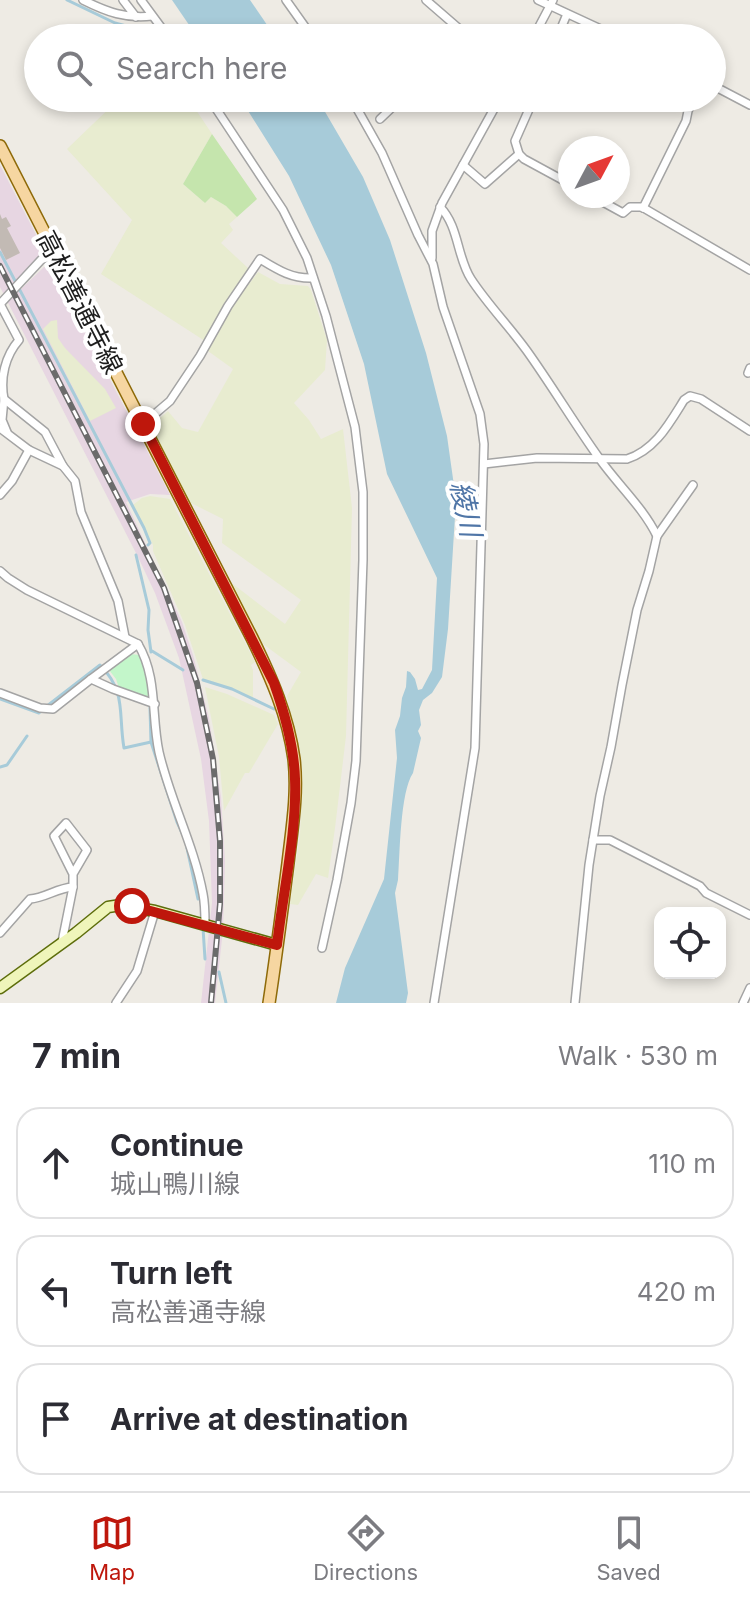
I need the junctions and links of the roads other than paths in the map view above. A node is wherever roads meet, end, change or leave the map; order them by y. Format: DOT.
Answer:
graph roads {
  1 [pos="83,0"];
  2 [pos="123,0"];
  3 [pos="141,0"];
  4 [pos="286,0"];
  5 [pos="426,0"];
  6 [pos="538,0"];
  7 [pos="551,3"];
  8 [pos="567,14"];
  9 [pos="152,16"];
  10 [pos="137,18"];
  11 [pos="158,24"];
  12 [pos="303,24"];
  13 [pos="450,24"];
  14 [pos="540,24"];
  15 [pos="563,24"];
  16 [pos="589,24"];
  17 [pos="726,92"];
  18 [pos="750,105"];
  19 [pos="218,112"];
  20 [pos="359,112"];
  21 [pos="387,112"];
  22 [pos="492,112"];
  23 [pos="528,112"];
  24 [pos="688,112"];
  25 [pos="380,119"];
  26 [pos="0,146"];
  27 [pos="519,154"];
  28 [pos="463,165"];
  29 [pos="558,177"];
  30 [pos="440,207"];
  31 [pos="630,207"];
  32 [pos="643,208"];
  33 [pos="55,253"];
  34 [pos="750,257"];
  35 [pos="433,264"];
  36 [pos="748,268"];
  37 [pos="313,278"];
  38 [pos="0,304"];
  39 [pos="3,357"];
  40 [pos="4,399"];
  41 [pos="143,424"];
  42 [pos="3,430"];
  43 [pos="750,431"];
  44 [pos="29,450"];
  45 [pos="599,459"];
  46 [pos="484,464"];
  47 [pos="63,466"];
  48 [pos="693,485"];
  49 [pos="0,495"];
  50 [pos="657,536"];
  51 [pos="0,571"];
  52 [pos="125,637"];
  53 [pos="138,644"];
  54 [pos="91,679"];
  55 [pos="0,693"];
  56 [pos="155,704"];
  57 [pos="593,840"];
  58 [pos="73,874"];
  59 [pos="73,887"];
  60 [pos="155,911"];
  61 [pos="750,915"];
  62 [pos="205,924"];
  63 [pos="0,933"];
  64 [pos="62,942"];
  65 [pos="277,945"];
  66 [pos="322,948"];
  67 [pos="0,988"];
  68 [pos="750,988"];
  69 [pos="116,1003"];
  70 [pos="269,1003"];
  71 [pos="434,1003"];
  72 [pos="575,1003"];
  73 [pos="743,1003"];
  1 -- 10 [label="street"];
  2 -- 10 [label="street"];
  3 -- 9 [label="street"];
  4 -- 12 [label="street"];
  5 -- 13 [label="street"];
  6 -- 7 [label="street"];
  7 -- 8 [label="street"];
  7 -- 14 [label="street"];
  8 -- 15 [label="street"];
  8 -- 16 [label="street"];
  9 -- 10 [label="street"];
  9 -- 11 [label="street"];
  17 -- 18 [label="street"];
  19 -- 37 [label="street"];
  20 -- 35 [label="street"];
  21 -- 25 [label="street"];
  22 -- 28 [label="street"];
  23 -- 27 [label="street"];
  24 -- 32 [label="street"];
  26 -- 33 [label="main road, 高松善通寺線"];
  27 -- 28 [label="street"];
  27 -- 29 [label="street"];
  28 -- 30 [label="street"];
  30 -- 35 [label="street"];
  30 -- 45 [label="street"];
  31 -- 32 [label="street"];
  32 -- 36 [label="street"];
  33 -- 38 [label="street"];
  33 -- 41 [label="main road, 高松善通寺線"];
  34 -- 36 [label="street"];
  35 -- 46 [label="street"];
  37 -- 41 [label="street"];
  37 -- 66 [label="street"];
  38 -- 39 [label="street"];
  39 -- 40 [label="street"];
  40 -- 42 [label="street"];
  40 -- 47 [label="street"];
  41 -- 65 [label="main road, 高松善通寺線"];
  42 -- 44 [label="street"];
  43 -- 45 [label="street"];
  44 -- 47 [label="street"];
  44 -- 49 [label="street"];
  45 -- 46 [label="street"];
  45 -- 50 [label="street"];
  46 -- 71 [label="street"];
  47 -- 52 [label="street"];
  48 -- 50 [label="street"];
  50 -- 57 [label="street"];
  51 -- 52 [label="street"];
  52 -- 53 [label="street"];
  53 -- 54 [label="street"];
  53 -- 56 [label="street"];
  54 -- 55 [label="street"];
  54 -- 56 [label="street"];
  56 -- 62 [label="street"];
  57 -- 61 [label="street"];
  57 -- 72 [label="street"];
  58 -- 58 [label="street"];
  58 -- 59 [label="street"];
  59 -- 63 [label="street"];
  59 -- 64 [label="street"];
  60 -- 62 [label="main road"];
  60 -- 64 [label="main road"];
  60 -- 69 [label="street"];
  62 -- 65 [label="main road"];
  64 -- 67 [label="main road"];
  65 -- 70 [label="main road, 高松善通寺線"];
  68 -- 73 [label="street"];
}
